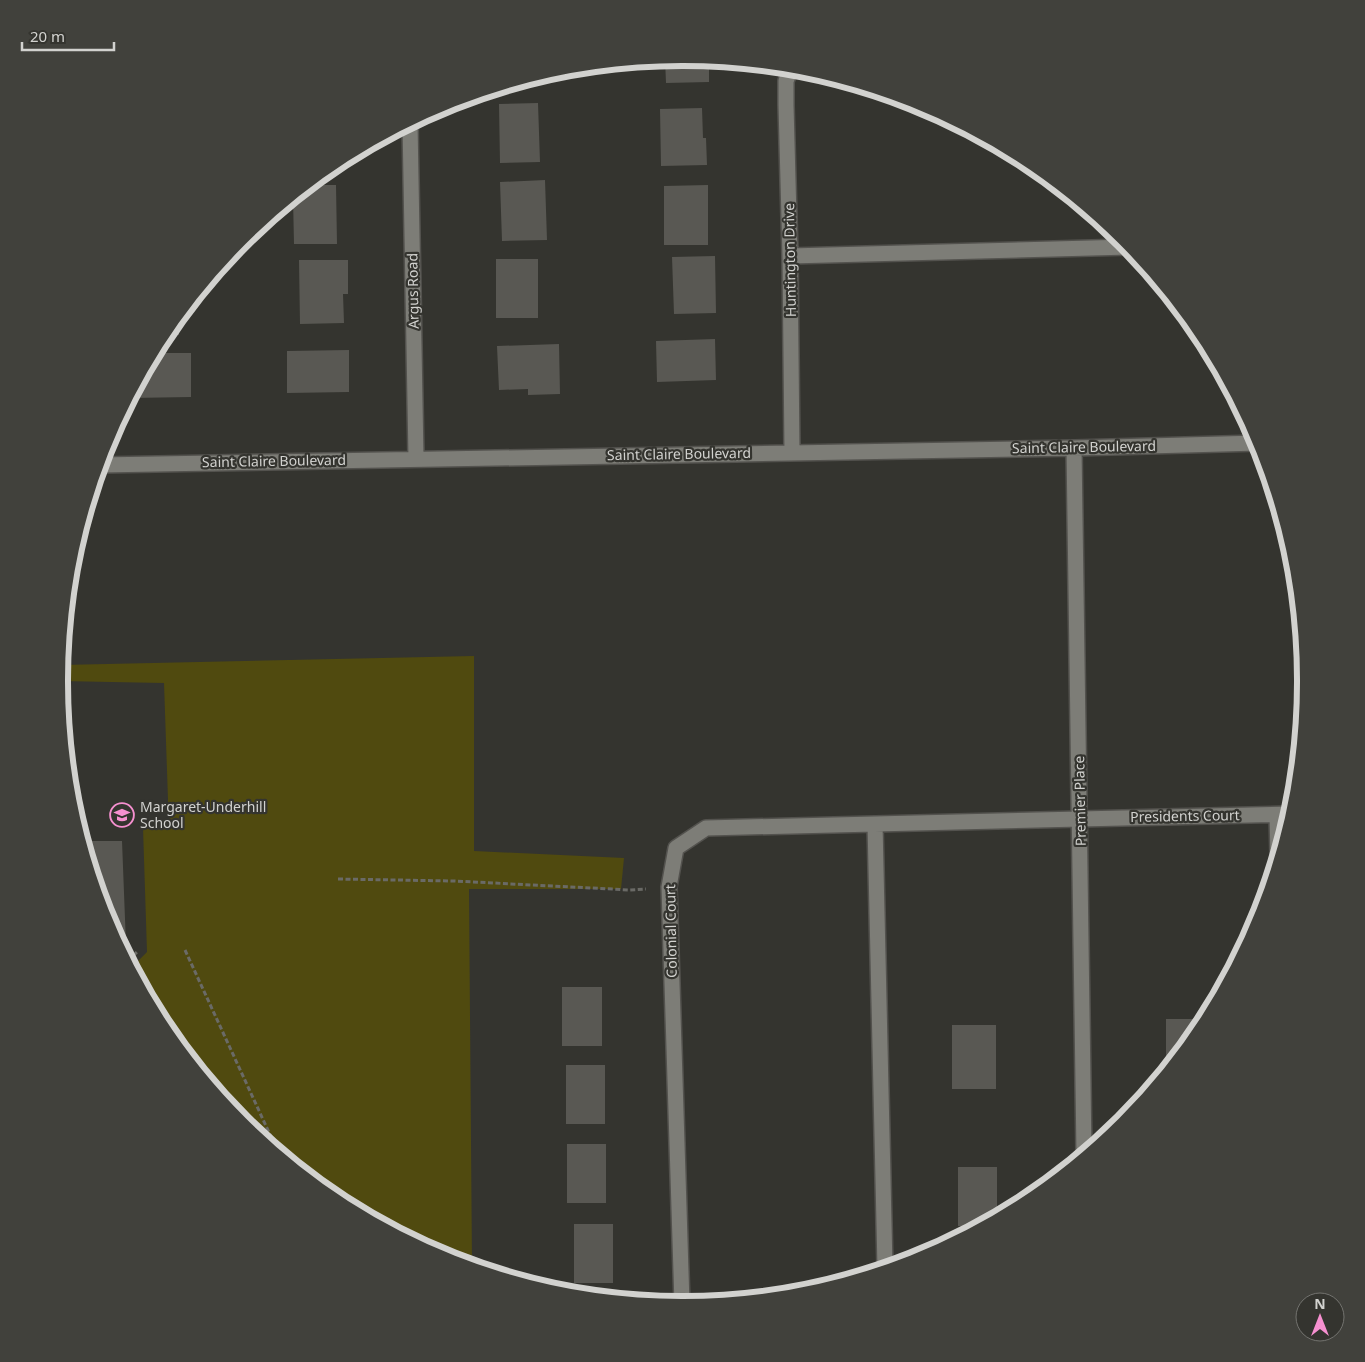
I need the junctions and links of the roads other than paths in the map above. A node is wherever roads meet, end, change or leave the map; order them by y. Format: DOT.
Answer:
graph roads {
  1 [pos="788,76"];
  2 [pos="410,130"];
  3 [pos="1118,247"];
  4 [pos="790,256"];
  5 [pos="1249,443"];
  6 [pos="1074,448"];
  7 [pos="792,452"];
  8 [pos="416,458"];
  9 [pos="107,465"];
  10 [pos="1282,814"];
  11 [pos="1080,819"];
  12 [pos="876,824"];
  13 [pos="1084,1146"];
  14 [pos="885,1261"];
  15 [pos="682,1296"];
  1 -- 4 [label="street, Huntington Drive"];
  2 -- 8 [label="street, Argus Road"];
  3 -- 4 [label="street"];
  4 -- 7 [label="street, Huntington Drive"];
  5 -- 6 [label="street, Saint Claire Boulevard"];
  6 -- 7 [label="street, Saint Claire Boulevard"];
  6 -- 11 [label="street, Premier Place"];
  7 -- 8 [label="street, Saint Claire Boulevard"];
  8 -- 9 [label="street, Saint Claire Boulevard"];
  10 -- 11 [label="street, Presidents Court"];
  11 -- 12 [label="street, Colonial Court"];
  11 -- 13 [label="street, Premier Place"];
  12 -- 14 [label="street"];
  12 -- 15 [label="street, Colonial Court"];
}
